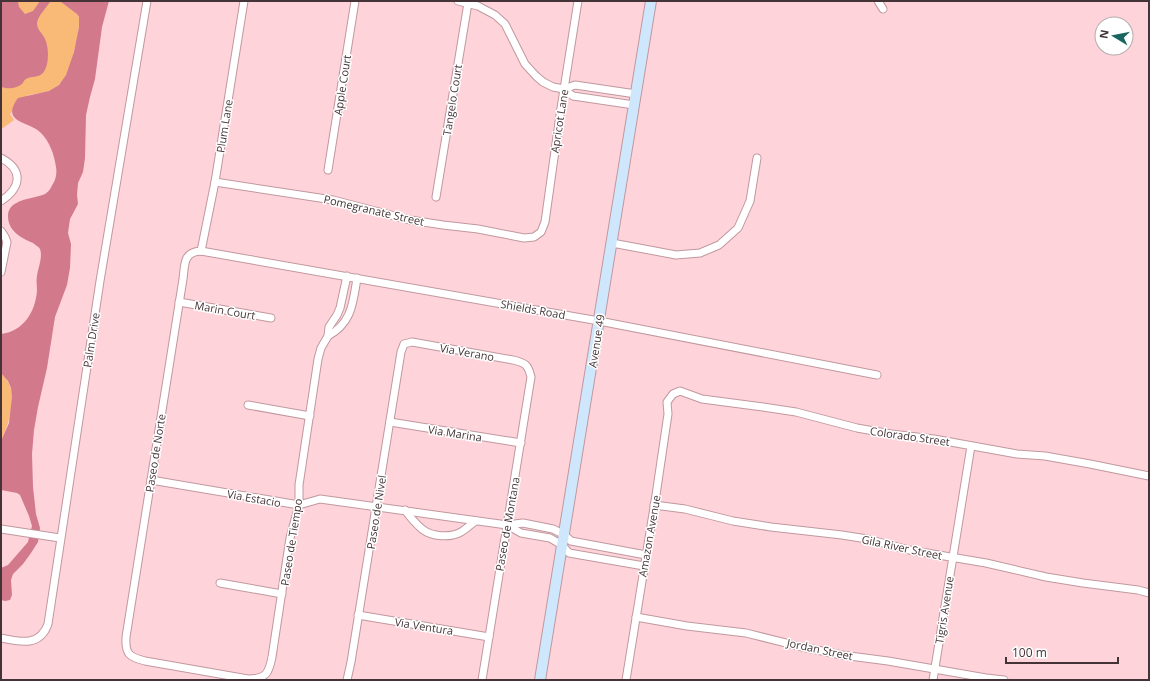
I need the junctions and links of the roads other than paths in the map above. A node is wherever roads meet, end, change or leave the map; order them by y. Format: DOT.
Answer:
graph roads {
  1 [pos="147,1"];
  2 [pos="244,1"];
  3 [pos="355,1"];
  4 [pos="458,1"];
  5 [pos="578,1"];
  6 [pos="651,1"];
  7 [pos="878,1"];
  8 [pos="468,3"];
  9 [pos="883,9"];
  10 [pos="564,89"];
  11 [pos="636,94"];
  12 [pos="634,105"];
  13 [pos="1,158"];
  14 [pos="758,158"];
  15 [pos="328,170"];
  16 [pos="214,182"];
  17 [pos="436,197"];
  18 [pos="1,201"];
  19 [pos="1,231"];
  20 [pos="534,237"];
  21 [pos="612,244"];
  22 [pos="201,251"];
  23 [pos="189,254"];
  24 [pos="1,272"];
  25 [pos="347,276"];
  26 [pos="357,278"];
  27 [pos="179,302"];
  28 [pos="271,318"];
  29 [pos="599,321"];
  30 [pos="328,336"];
  31 [pos="404,344"];
  32 [pos="528,368"];
  33 [pos="876,375"];
  34 [pos="673,394"];
  35 [pos="248,405"];
  36 [pos="310,416"];
  37 [pos="390,422"];
  38 [pos="521,443"];
  39 [pos="971,446"];
  40 [pos="1149,476"];
  41 [pos="151,480"];
  42 [pos="299,505"];
  43 [pos="654,505"];
  44 [pos="377,506"];
  45 [pos="405,510"];
  46 [pos="476,521"];
  47 [pos="507,525"];
  48 [pos="1,529"];
  49 [pos="60,538"];
  50 [pos="563,540"];
  51 [pos="646,556"];
  52 [pos="952,557"];
  53 [pos="644,566"];
  54 [pos="220,583"];
  55 [pos="1149,593"];
  56 [pos="282,594"];
  57 [pos="358,615"];
  58 [pos="636,617"];
  59 [pos="489,637"];
  60 [pos="1,638"];
  61 [pos="934,669"];
  62 [pos="264,676"];
  63 [pos="347,680"];
  64 [pos="482,680"];
  65 [pos="540,680"];
  66 [pos="626,680"];
  67 [pos="933,680"];
  68 [pos="1004,680"];
  1 -- 49 [label="street, Palm Drive"];
  2 -- 16 [label="street, Plum Lane"];
  3 -- 15 [label="street, Apple Court"];
  4 -- 8 [label="street"];
  5 -- 10 [label="street, Apricot Lane"];
  6 -- 11 [label="street, Avenue 49"];
  7 -- 9 [label="street"];
  8 -- 10 [label="street"];
  8 -- 17 [label="street, Tangelo Court"];
  10 -- 11 [label="street"];
  10 -- 12 [label="street"];
  10 -- 20 [label="street, Apricot Lane"];
  11 -- 12 [label="street, Avenue 49"];
  12 -- 21 [label="street, Avenue 49"];
  13 -- 18 [label="street"];
  14 -- 21 [label="street"];
  16 -- 20 [label="street, Pomegranate Street"];
  16 -- 22 [label="street, Plum Lane"];
  19 -- 24 [label="street"];
  21 -- 29 [label="street, Avenue 49"];
  22 -- 23 [label="street, Shields Road"];
  22 -- 25 [label="street, Shields Road"];
  23 -- 27 [label="street, Paseo de Norte"];
  25 -- 26 [label="street, Shields Road"];
  25 -- 30 [label="street, Paseo de Tiempo"];
  26 -- 29 [label="street, Shields Road"];
  26 -- 30 [label="street, Paseo de Tiempo"];
  27 -- 28 [label="street, Marin Court"];
  27 -- 41 [label="street, Paseo de Norte"];
  29 -- 33 [label="street, Shields Road"];
  29 -- 50 [label="street, Avenue 49"];
  30 -- 36 [label="street, Paseo de Tiempo"];
  31 -- 32 [label="street, Via Verano"];
  31 -- 37 [label="street, Paseo de Nivel"];
  32 -- 38 [label="street, Paseo de Montana"];
  34 -- 39 [label="street, Colorado Street"];
  34 -- 43 [label="street, Amazon Avenue"];
  35 -- 36 [label="street"];
  36 -- 42 [label="street, Paseo de Tiempo"];
  37 -- 38 [label="street, Via Marina"];
  37 -- 44 [label="street, Paseo de Nivel"];
  38 -- 47 [label="street, Paseo de Montana"];
  39 -- 40 [label="street, Colorado Street"];
  39 -- 52 [label="street, Tigris Avenue"];
  41 -- 42 [label="street, Via Estacio"];
  41 -- 62 [label="street, Paseo de Norte"];
  42 -- 44 [label="street, Via Estacio"];
  42 -- 56 [label="street, Paseo de Tiempo"];
  43 -- 51 [label="street, Amazon Avenue"];
  43 -- 52 [label="street, Gila River Street"];
  44 -- 45 [label="street, Via Estacio"];
  44 -- 57 [label="street, Paseo de Nivel"];
  45 -- 46 [label="street, Via Estacio"];
  45 -- 46 [label="street"];
  46 -- 47 [label="street, Via Estacio"];
  47 -- 50 [label="street, Via Estacio"];
  47 -- 59 [label="street, Paseo de Montana"];
  48 -- 49 [label="street"];
  49 -- 60 [label="street, Palm Drive"];
  50 -- 51 [label="street"];
  50 -- 53 [label="street"];
  50 -- 65 [label="street, Avenue 49"];
  51 -- 53 [label="street, Amazon Avenue"];
  52 -- 55 [label="street, Gila River Street"];
  52 -- 61 [label="street, Tigris Avenue"];
  53 -- 58 [label="street, Amazon Avenue"];
  54 -- 56 [label="street"];
  56 -- 62 [label="street, Paseo de Tiempo"];
  57 -- 59 [label="street, Via Ventura"];
  57 -- 63 [label="street, Paseo de Nivel"];
  58 -- 61 [label="street, Jordan Street"];
  58 -- 66 [label="street, Amazon Avenue"];
  59 -- 64 [label="street, Paseo de Montana"];
  61 -- 67 [label="street, Tigris Avenue"];
  61 -- 68 [label="street, Jordan Street"];
}
